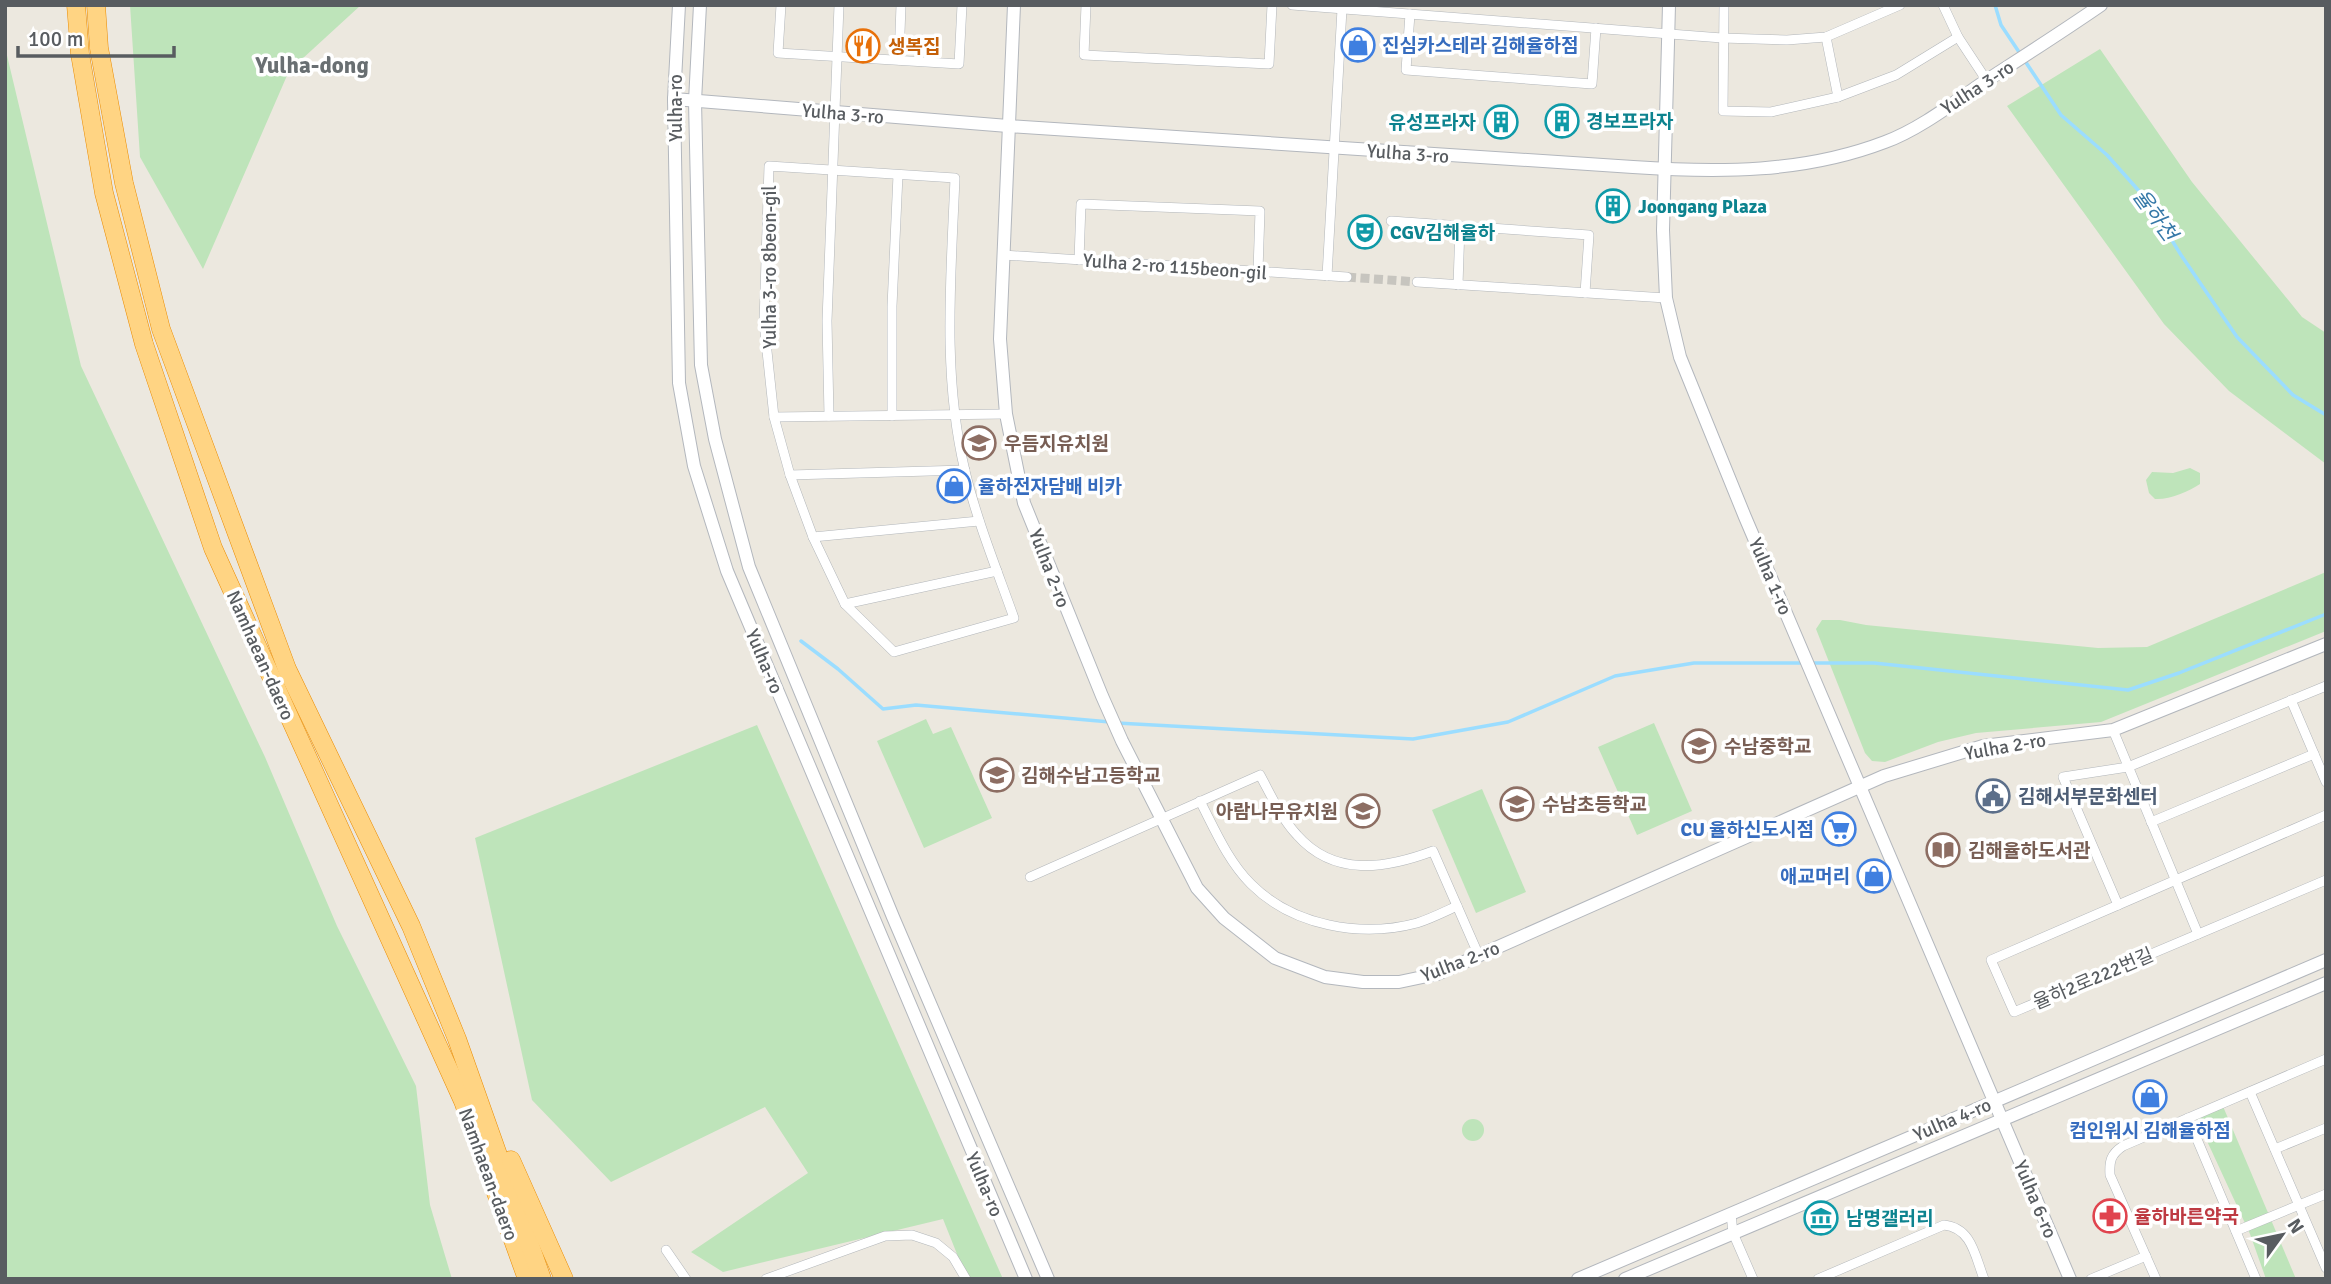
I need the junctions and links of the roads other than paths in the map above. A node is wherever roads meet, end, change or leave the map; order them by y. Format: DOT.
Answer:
graph roads {
  1 [pos="76,5"];
  2 [pos="96,5"];
  3 [pos="679,5"];
  4 [pos="700,5"];
  5 [pos="781,5"];
  6 [pos="839,5"];
  7 [pos="901,5"];
  8 [pos="962,5"];
  9 [pos="1014,5"];
  10 [pos="1086,5"];
  11 [pos="1272,5"];
  12 [pos="1292,5"];
  13 [pos="1669,5"];
  14 [pos="1724,5"];
  15 [pos="1900,5"];
  16 [pos="1943,5"];
  17 [pos="2092,8"];
  18 [pos="1342,9"];
  19 [pos="1410,14"];
  20 [pos="1596,28"];
  21 [pos="1667,33"];
  22 [pos="1826,37"];
  23 [pos="1958,37"];
  24 [pos="1722,38"];
  25 [pos="837,57"];
  26 [pos="899,60"];
  27 [pos="1993,77"];
  28 [pos="1838,97"];
  29 [pos="674,99"];
  30 [pos="695,101"];
  31 [pos="834,112"];
  32 [pos="1008,127"];
  33 [pos="1334,148"];
  34 [pos="1664,169"];
  35 [pos="832,170"];
  36 [pos="898,175"];
  37 [pos="1391,221"];
  38 [pos="1460,226"];
  39 [pos="1003,255"];
  40 [pos="1079,260"];
  41 [pos="1258,271"];
  42 [pos="1326,276"];
  43 [pos="1347,277"];
  44 [pos="1417,282"];
  45 [pos="1458,285"];
  46 [pos="1585,293"];
  47 [pos="1666,298"];
  48 [pos="1006,414"];
  49 [pos="829,416"];
  50 [pos="892,416"];
  51 [pos="955,416"];
  52 [pos="775,417"];
  53 [pos="965,470"];
  54 [pos="790,475"];
  55 [pos="979,522"];
  56 [pos="813,537"];
  57 [pos="997,571"];
  58 [pos="845,604"];
  59 [pos="2326,644"];
  60 [pos="2326,686"];
  61 [pos="2291,700"];
  62 [pos="2113,730"];
  63 [pos="2314,754"];
  64 [pos="2128,767"];
  65 [pos="2326,782"];
  66 [pos="1861,785"];
  67 [pos="1200,801"];
  68 [pos="2326,815"];
  69 [pos="1162,818"];
  70 [pos="2151,822"];
  71 [pos="1030,877"];
  72 [pos="2175,880"];
  73 [pos="2326,880"];
  74 [pos="2118,905"];
  75 [pos="1457,906"];
  76 [pos="2197,934"];
  77 [pos="1479,956"];
  78 [pos="2326,960"];
  79 [pos="2326,983"];
  80 [pos="457,1040"];
  81 [pos="2326,1059"];
  82 [pos="2250,1092"];
  83 [pos="1995,1101"];
  84 [pos="2188,1118"];
  85 [pos="2003,1119"];
  86 [pos="2326,1128"];
  87 [pos="2275,1149"];
  88 [pos="2326,1194"];
  89 [pos="2299,1205"];
  90 [pos="1731,1214"];
  91 [pos="2236,1231"];
  92 [pos="1733,1233"];
  93 [pos="666,1250"];
  94 [pos="2146,1256"];
  95 [pos="2325,1265"];
  96 [pos="527,1279"];
  97 [pos="542,1279"];
  98 [pos="564,1279"];
  99 [pos="686,1279"];
  100 [pos="766,1279"];
  101 [pos="965,1279"];
  102 [pos="1026,1279"];
  103 [pos="1048,1279"];
  104 [pos="1578,1279"];
  105 [pos="1625,1279"];
  106 [pos="1753,1279"];
  107 [pos="1818,1279"];
  108 [pos="1984,1279"];
  109 [pos="2070,1279"];
  110 [pos="2091,1279"];
  111 [pos="2155,1279"];
  112 [pos="2256,1279"];
  1 -- 96 [label="highway, Namhaean-daero"];
  2 -- 80 [label="highway, Namhaean-daero"];
  3 -- 29 [label="street, Yulha-ro"];
  4 -- 30 [label="street, Yulha-ro"];
  5 -- 25 [label="street"];
  6 -- 25 [label="street"];
  7 -- 26 [label="street"];
  8 -- 26 [label="street"];
  9 -- 32 [label="street, Yulha 2-ro"];
  10 -- 11 [label="street"];
  12 -- 18 [label="street"];
  13 -- 21 [label="street, Yulha 1-ro"];
  14 -- 24 [label="street"];
  15 -- 22 [label="street"];
  16 -- 23 [label="street"];
  17 -- 27 [label="street, Yulha 3-ro"];
  18 -- 19 [label="street"];
  18 -- 33 [label="street"];
  19 -- 20 [label="street"];
  19 -- 20 [label="street"];
  20 -- 21 [label="street"];
  21 -- 24 [label="street"];
  21 -- 34 [label="street, Yulha 1-ro"];
  22 -- 24 [label="street"];
  22 -- 28 [label="street"];
  23 -- 27 [label="street"];
  23 -- 28 [label="street"];
  24 -- 28 [label="street"];
  25 -- 26 [label="street"];
  25 -- 31 [label="street"];
  27 -- 34 [label="street, Yulha 3-ro"];
  29 -- 30 [label="street, Yulha 3-ro"];
  29 -- 102 [label="street, Yulha-ro"];
  30 -- 31 [label="street, Yulha 3-ro"];
  30 -- 103 [label="street, Yulha-ro"];
  31 -- 32 [label="street, Yulha 3-ro"];
  31 -- 35 [label="street"];
  32 -- 33 [label="street, Yulha 3-ro"];
  32 -- 39 [label="street, Yulha 2-ro"];
  33 -- 34 [label="street, Yulha 3-ro"];
  33 -- 42 [label="street"];
  34 -- 47 [label="street, Yulha 1-ro"];
  35 -- 36 [label="street, Yulha 3-ro 8beon-gil"];
  35 -- 49 [label="street"];
  35 -- 52 [label="street, Yulha 3-ro 8beon-gil"];
  36 -- 50 [label="street"];
  36 -- 51 [label="street, Yulha 3-ro 8beon-gil"];
  37 -- 38 [label="street"];
  38 -- 45 [label="street"];
  38 -- 46 [label="street"];
  39 -- 40 [label="street, Yulha 2-ro 115beon-gil"];
  39 -- 48 [label="street, Yulha 2-ro"];
  40 -- 41 [label="street, Yulha 2-ro 115beon-gil"];
  40 -- 41 [label="street"];
  41 -- 42 [label="street, Yulha 2-ro 115beon-gil"];
  42 -- 43 [label="street, Yulha 2-ro 115beon-gil"];
  44 -- 45 [label="street"];
  45 -- 46 [label="street"];
  46 -- 47 [label="street"];
  47 -- 66 [label="street, Yulha 1-ro"];
  48 -- 51 [label="street"];
  48 -- 69 [label="street, Yulha 2-ro"];
  49 -- 50 [label="street"];
  49 -- 52 [label="street"];
  50 -- 51 [label="street"];
  51 -- 53 [label="street"];
  52 -- 54 [label="street"];
  53 -- 54 [label="street"];
  53 -- 55 [label="street"];
  54 -- 56 [label="street"];
  55 -- 56 [label="street"];
  55 -- 57 [label="street"];
  56 -- 58 [label="street"];
  57 -- 58 [label="street"];
  57 -- 58 [label="street"];
  59 -- 62 [label="street, Yulha 2-ro"];
  60 -- 61 [label="street"];
  61 -- 63 [label="street"];
  61 -- 64 [label="street"];
  62 -- 64 [label="street"];
  62 -- 66 [label="street, Yulha 2-ro"];
  63 -- 65 [label="street"];
  63 -- 70 [label="street"];
  64 -- 70 [label="street"];
  64 -- 74 [label="street"];
  66 -- 77 [label="street, Yulha 2-ro"];
  66 -- 83 [label="street, Yulha 1-ro"];
  67 -- 69 [label="street"];
  67 -- 75 [label="street"];
  67 -- 75 [label="street"];
  68 -- 72 [label="street, 율하2로222번길"];
  69 -- 71 [label="street"];
  69 -- 77 [label="street, Yulha 2-ro"];
  70 -- 72 [label="street"];
  72 -- 74 [label="street, 율하2로222번길"];
  72 -- 76 [label="street"];
  73 -- 76 [label="street, 율하2로222번길"];
  74 -- 76 [label="street, 율하2로222번길"];
  75 -- 77 [label="street"];
  78 -- 83 [label="street, Yulha 4-ro"];
  79 -- 85 [label="street, Yulha 4-ro"];
  80 -- 97 [label="highway, Namhaean-daero"];
  80 -- 98 [label="highway"];
  81 -- 82 [label="street"];
  82 -- 84 [label="street"];
  82 -- 87 [label="street"];
  83 -- 85 [label="street, Yulha 1-ro"];
  83 -- 90 [label="street, Yulha 4-ro"];
  84 -- 91 [label="street"];
  84 -- 94 [label="street"];
  85 -- 92 [label="street, Yulha 4-ro"];
  85 -- 109 [label="street, Yulha 6-ro"];
  86 -- 87 [label="street"];
  87 -- 89 [label="street"];
  88 -- 89 [label="street"];
  89 -- 91 [label="street"];
  89 -- 95 [label="street"];
  90 -- 92 [label="street"];
  90 -- 104 [label="street, Yulha 4-ro"];
  91 -- 112 [label="street"];
  92 -- 105 [label="street, Yulha 4-ro"];
  92 -- 106 [label="street"];
  93 -- 99 [label="street"];
  94 -- 110 [label="street"];
  94 -- 111 [label="street"];
  100 -- 101 [label="street"];
  107 -- 108 [label="street"];
}
